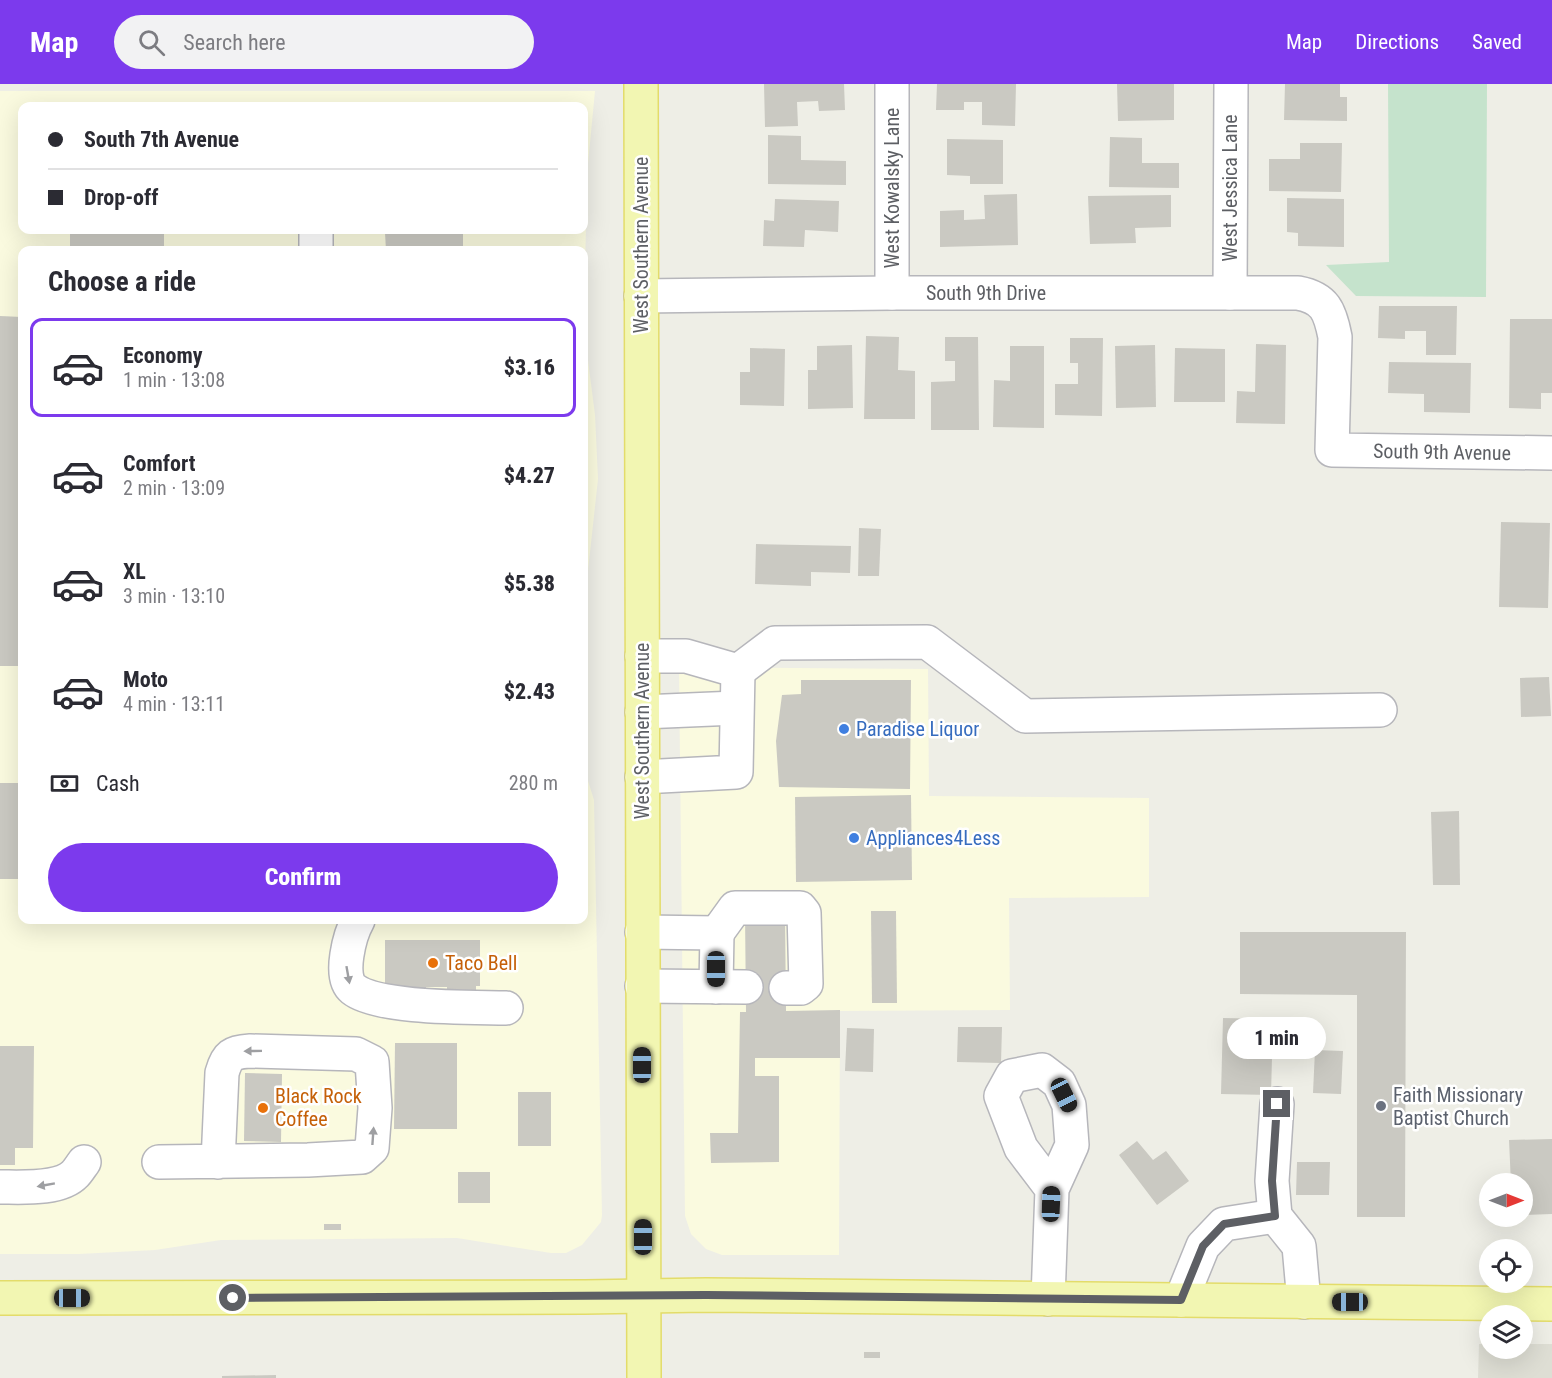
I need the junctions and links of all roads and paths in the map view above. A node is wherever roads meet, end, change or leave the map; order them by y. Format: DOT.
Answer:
graph roads {
  1 [pos="641,84"];
  2 [pos="892,84"];
  3 [pos="1231,84"];
  4 [pos="892,293"];
  5 [pos="1230,293"];
  6 [pos="641,296"];
  7 [pos="1332,450"];
  8 [pos="1552,453"];
  9 [pos="642,656"];
  10 [pos="738,670"];
  11 [pos="736,708"];
  12 [pos="1380,710"];
  13 [pos="642,712"];
  14 [pos="642,777"];
  15 [pos="355,924"];
  16 [pos="642,932"];
  17 [pos="717,933"];
  18 [pos="642,986"];
  19 [pos="786,988"];
  20 [pos="506,1008"];
  21 [pos="1277,1104"];
  22 [pos="84,1162"];
  23 [pos="159,1162"];
  24 [pos="218,1162"];
  25 [pos="0,1187"];
  26 [pos="1052,1190"];
  27 [pos="1275,1216"];
  28 [pos="643,1296"];
  29 [pos="0,1298"];
  30 [pos="1048,1299"];
  31 [pos="1181,1300"];
  32 [pos="1304,1302"];
  33 [pos="1552,1304"];
  34 [pos="644,1378"];
  1 -- 6 [label="main road, West Southern Avenue"];
  2 -- 4 [label="street, West Kowalsky Lane"];
  3 -- 5 [label="street, West Jessica Lane"];
  4 -- 5 [label="street, South 9th Drive"];
  4 -- 6 [label="street, South 9th Drive"];
  5 -- 7 [label="street, South 9th Drive"];
  6 -- 9 [label="main road, West Southern Avenue"];
  7 -- 8 [label="street, South 9th Avenue"];
  9 -- 10 [label="street"];
  9 -- 13 [label="main road, West Southern Avenue"];
  10 -- 11 [label="street"];
  10 -- 12 [label="street"];
  11 -- 13 [label="street"];
  11 -- 14 [label="street"];
  13 -- 14 [label="main road, West Southern Avenue"];
  14 -- 16 [label="main road, West Southern Avenue"];
  15 -- 20 [label="street, one-way"];
  16 -- 17 [label="street"];
  16 -- 18 [label="main road, West Southern Avenue"];
  17 -- 18 [label="street"];
  17 -- 19 [label="street"];
  18 -- 28 [label="main road, West Southern Avenue"];
  21 -- 27 [label="street"];
  22 -- 25 [label="street, one-way"];
  23 -- 24 [label="street"];
  24 -- 24 [label="street, one-way"];
  26 -- 30 [label="street"];
  27 -- 31 [label="street"];
  27 -- 32 [label="street"];
  28 -- 29 [label="main road"];
  28 -- 30 [label="main road"];
  28 -- 34 [label="main road, West Southern Avenue"];
  30 -- 31 [label="main road"];
  31 -- 32 [label="main road"];
  32 -- 33 [label="main road"];
}
